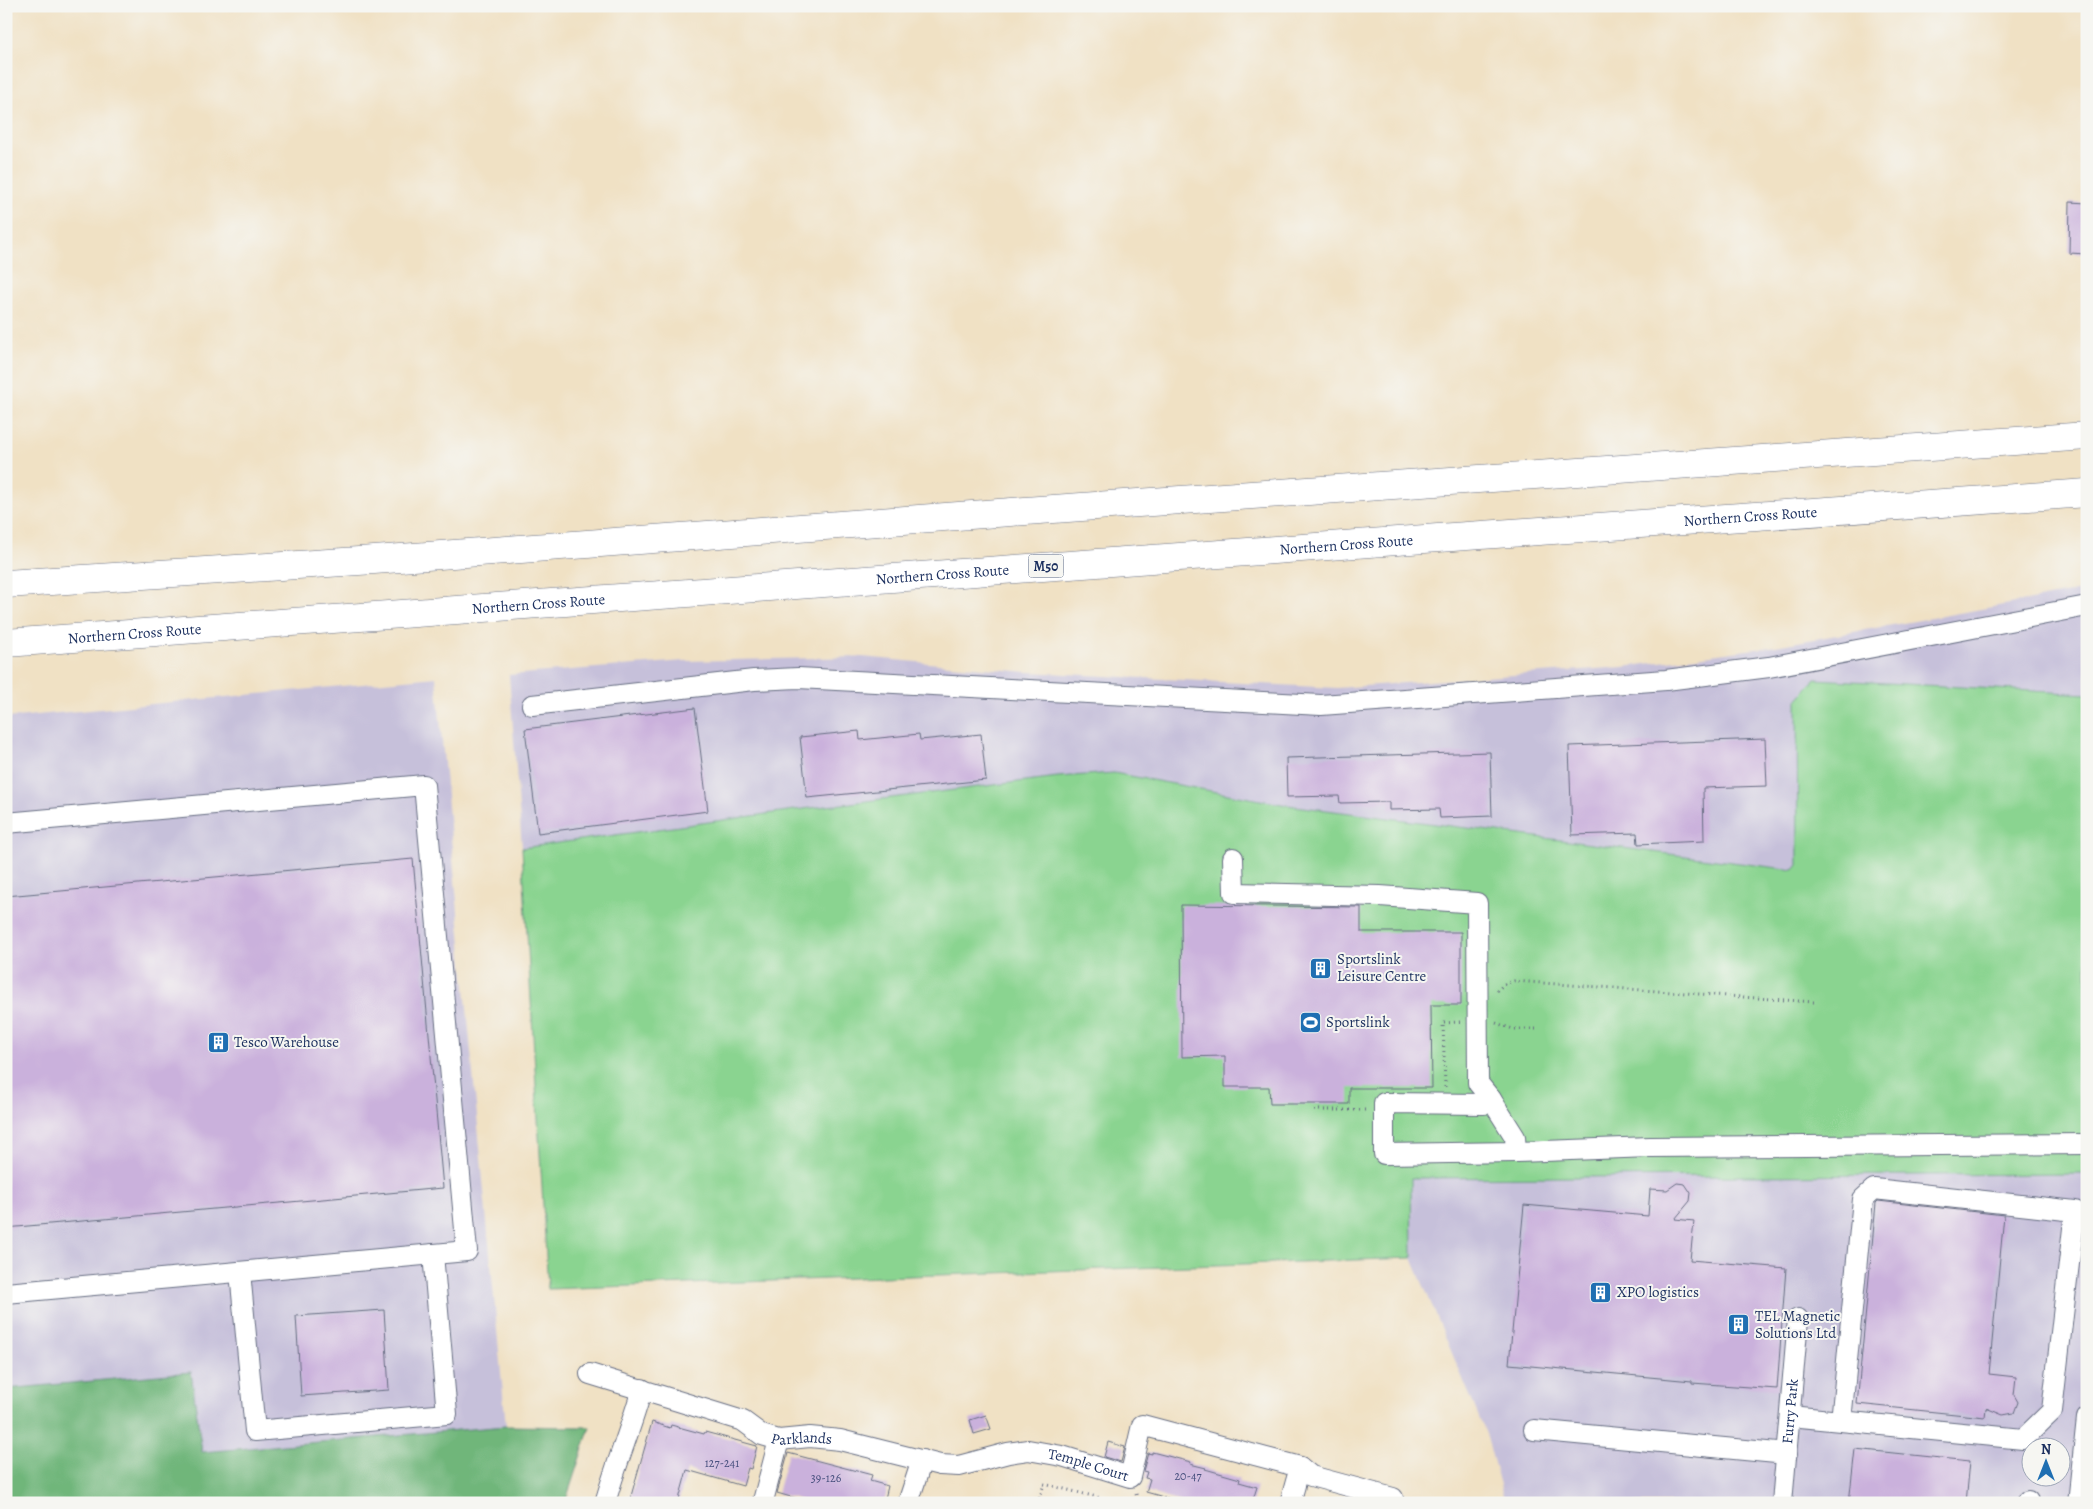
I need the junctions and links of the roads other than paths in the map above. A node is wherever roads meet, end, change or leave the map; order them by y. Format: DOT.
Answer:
graph roads {
  1 [pos="2087,436"];
  2 [pos="2087,493"];
  3 [pos="6,584"];
  4 [pos="2087,606"];
  5 [pos="6,643"];
  6 [pos="532,705"];
  7 [pos="6,823"];
  8 [pos="1233,858"];
  9 [pos="1491,1099"];
  10 [pos="2087,1144"];
  11 [pos="1516,1152"];
  12 [pos="433,1254"];
  13 [pos="240,1272"];
  14 [pos="6,1293"];
  15 [pos="1798,1318"];
  16 [pos="590,1374"];
  17 [pos="642,1389"];
  18 [pos="1790,1416"];
  19 [pos="2087,1418"];
  20 [pos="1840,1422"];
  21 [pos="1534,1430"];
  22 [pos="779,1440"];
  23 [pos="1787,1454"];
  24 [pos="922,1460"];
  25 [pos="1300,1467"];
  26 [pos="1393,1498"];
  27 [pos="763,1501"];
  28 [pos="605,1503"];
  29 [pos="908,1503"];
  30 [pos="1290,1503"];
  31 [pos="1782,1503"];
  32 [pos="2078,1503"];
  1 -- 3 [label="highway"];
  2 -- 5 [label="highway, Northern Cross Route / M50"];
  4 -- 6 [label="street"];
  7 -- 12 [label="street"];
  8 -- 9 [label="street"];
  9 -- 11 [label="street"];
  9 -- 11 [label="street"];
  10 -- 11 [label="street"];
  12 -- 13 [label="street"];
  12 -- 13 [label="street"];
  13 -- 14 [label="street"];
  15 -- 18 [label="street, Furry Park"];
  16 -- 17 [label="street, Parklands"];
  17 -- 22 [label="street, Parklands"];
  17 -- 28 [label="street"];
  18 -- 20 [label="street"];
  18 -- 23 [label="street, Furry Park"];
  19 -- 32 [label="street"];
  20 -- 20 [label="street"];
  21 -- 23 [label="street"];
  22 -- 24 [label="street, Parklands"];
  22 -- 27 [label="street"];
  23 -- 31 [label="street, Furry Park"];
  24 -- 25 [label="street, Temple Court"];
  24 -- 29 [label="street"];
  25 -- 26 [label="street, Temple Court"];
  25 -- 30 [label="street"];
}
